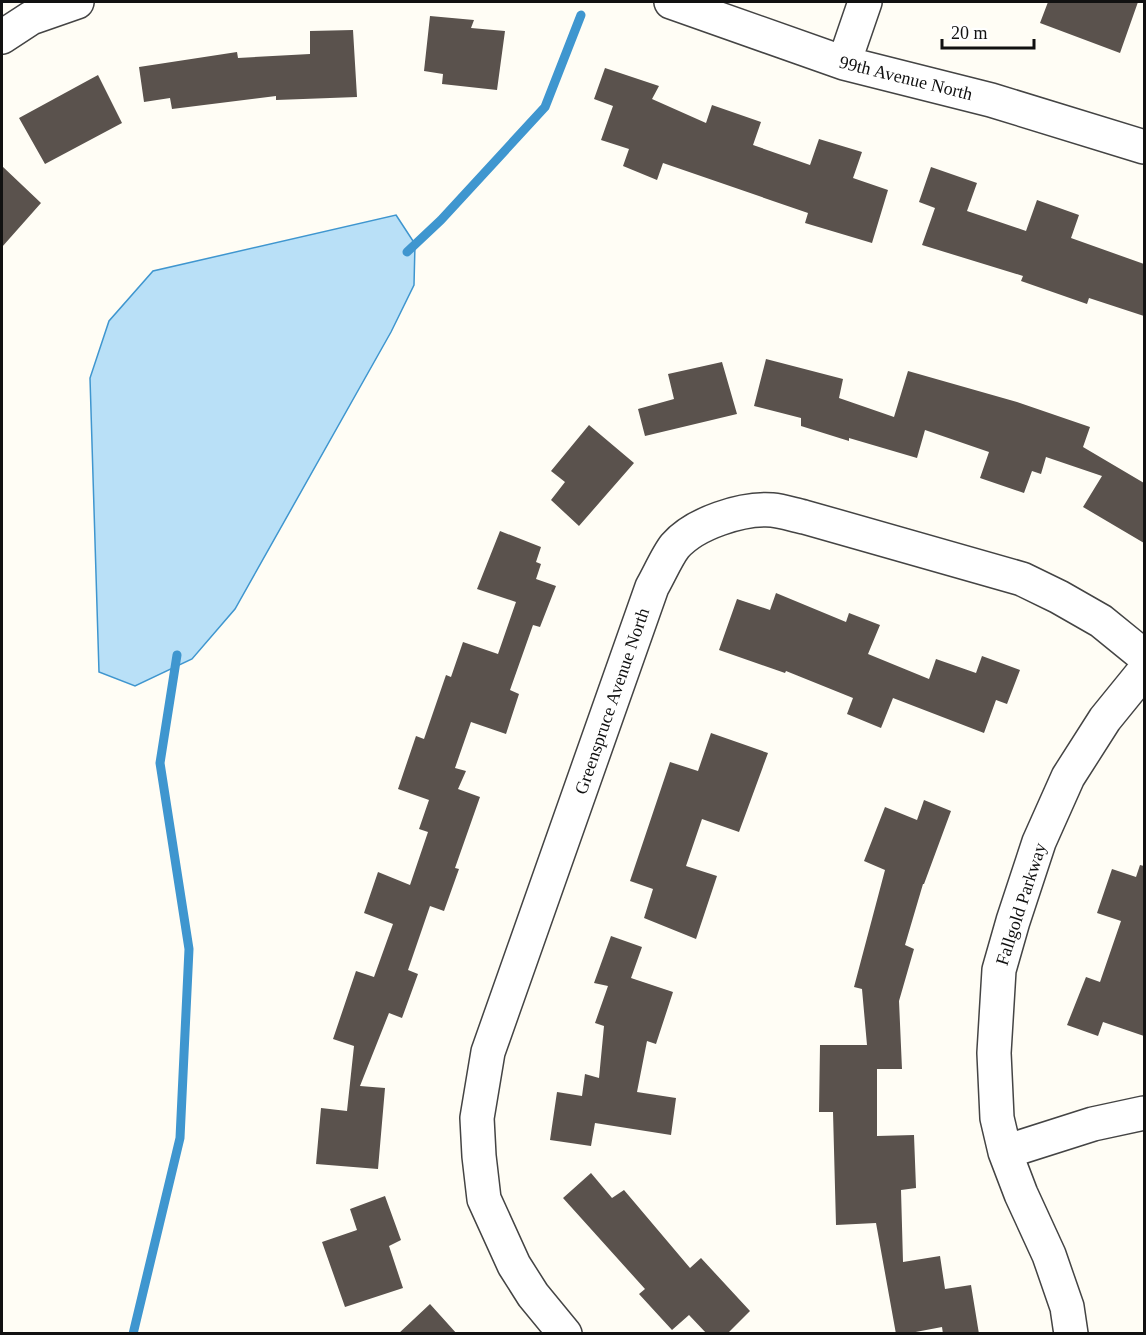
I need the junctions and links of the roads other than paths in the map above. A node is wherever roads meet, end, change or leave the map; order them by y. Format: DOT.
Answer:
graph roads {
  1 [pos="77,2"];
  2 [pos="671,2"];
  3 [pos="865,2"];
  4 [pos="26,10"];
  5 [pos="2,37"];
  6 [pos="844,63"];
  7 [pos="1144,147"];
  8 [pos="1144,656"];
  9 [pos="1144,671"];
  10 [pos="1144,1113"];
  11 [pos="1005,1152"];
  12 [pos="565,1334"];
  13 [pos="1071,1334"];
  1 -- 4 [label="street"];
  2 -- 6 [label="street, 99th Avenue North"];
  3 -- 6 [label="street"];
  4 -- 5 [label="street"];
  6 -- 7 [label="street, 99th Avenue North"];
  8 -- 12 [label="street, Greenspruce Avenue North"];
  9 -- 11 [label="street, Fallgold Parkway"];
  10 -- 11 [label="street"];
  11 -- 13 [label="street, Fallgold Parkway"];
}
